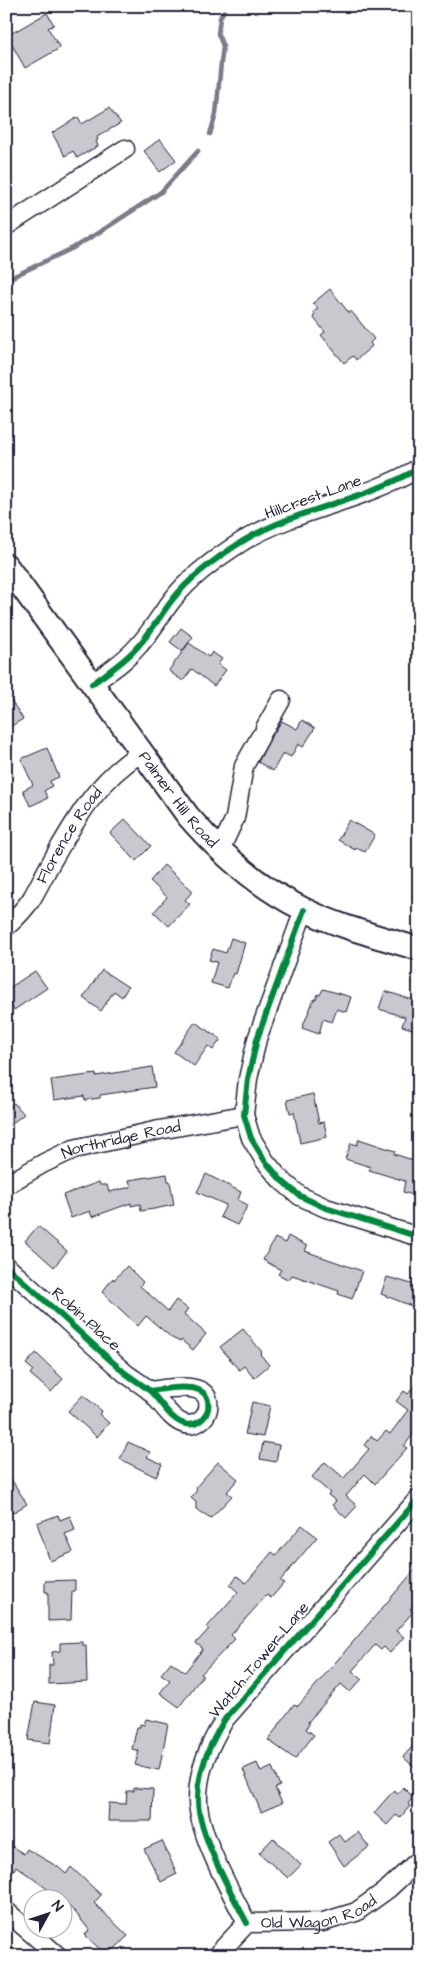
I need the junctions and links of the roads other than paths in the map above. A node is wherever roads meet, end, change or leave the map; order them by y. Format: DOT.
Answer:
graph roads {
  1 [pos="125,149"];
  2 [pos="6,226"];
  3 [pos="419,468"];
  4 [pos="6,565"];
  5 [pos="92,684"];
  6 [pos="281,700"];
  7 [pos="142,752"];
  8 [pos="220,850"];
  9 [pos="304,910"];
  10 [pos="6,927"];
  11 [pos="419,949"];
  12 [pos="244,1116"];
  13 [pos="6,1185"];
  14 [pos="419,1238"];
  15 [pos="6,1266"];
  16 [pos="150,1391"];
  17 [pos="419,1498"];
  18 [pos="419,1860"];
  19 [pos="6,1911"];
  20 [pos="247,1923"];
  21 [pos="58,1956"];
  22 [pos="216,1956"];
  1 -- 2 [label="street"];
  3 -- 5 [label="street, Hillcrest Lane"];
  4 -- 5 [label="main road, Palmer Hill Road"];
  5 -- 7 [label="main road, Palmer Hill Road"];
  6 -- 8 [label="street"];
  7 -- 8 [label="main road, Palmer Hill Road"];
  7 -- 10 [label="street, Florence Road"];
  8 -- 9 [label="main road, Palmer Hill Road"];
  9 -- 11 [label="main road, Palmer Hill Road"];
  9 -- 12 [label="street"];
  12 -- 13 [label="street, Northridge Road"];
  12 -- 14 [label="street"];
  15 -- 16 [label="street, Robin Place"];
  17 -- 20 [label="street, Watch Tower Lane"];
  18 -- 20 [label="street, Old Wagon Road"];
  19 -- 21 [label="street"];
  20 -- 22 [label="street, Old Wagon Road"];
}
